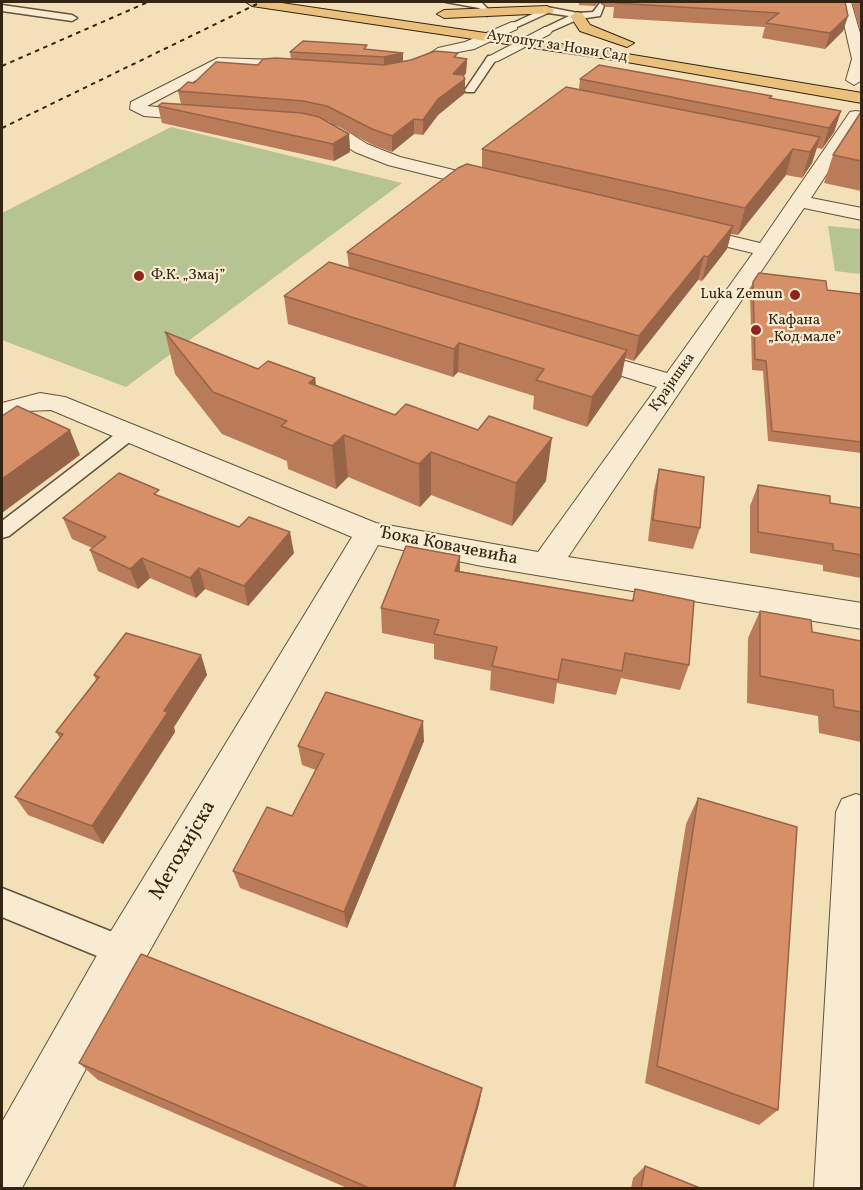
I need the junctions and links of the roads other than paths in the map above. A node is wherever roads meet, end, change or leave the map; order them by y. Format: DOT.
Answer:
graph roads {
  1 [pos="252,2"];
  2 [pos="341,2"];
  3 [pos="450,2"];
  4 [pos="562,2"];
  5 [pos="601,3"];
  6 [pos="845,3"];
  7 [pos="861,6"];
  8 [pos="2,8"];
  9 [pos="548,10"];
  10 [pos="487,13"];
  11 [pos="576,16"];
  12 [pos="72,18"];
  13 [pos="407,18"];
  14 [pos="856,24"];
  15 [pos="512,26"];
  16 [pos="545,31"];
  17 [pos="491,37"];
  18 [pos="525,42"];
  19 [pos="625,50"];
  20 [pos="444,51"];
  21 [pos="492,58"];
  22 [pos="860,62"];
  23 [pos="754,64"];
  24 [pos="319,67"];
  25 [pos="384,72"];
  26 [pos="853,80"];
  27 [pos="470,90"];
  28 [pos="861,98"];
  29 [pos="856,116"];
  30 [pos="224,117"];
  31 [pos="293,123"];
  32 [pos="803,154"];
  33 [pos="827,158"];
  34 [pos="509,189"];
  35 [pos="800,201"];
  36 [pos="861,214"];
  37 [pos="661,225"];
  38 [pos="765,250"];
  39 [pos="561,349"];
  40 [pos="673,383"];
  41 [pos="2,413"];
  42 [pos="129,433"];
  43 [pos="2,531"];
  44 [pos="370,533"];
  45 [pos="546,565"];
  46 [pos="861,616"];
  47 [pos="856,812"];
  48 [pos="2,903"];
  49 [pos="124,952"];
  50 [pos="2,1172"];
  51 [pos="840,1188"];
  1 -- 13 [label="main road, Аутопут за Нови Сад"];
  2 -- 13 [label="main road, Аутопут за Нови Сад"];
  3 -- 10 [label="lane"];
  4 -- 9 [label="lane"];
  5 -- 11 [label="lane"];
  6 -- 7 [label="street"];
  6 -- 14 [label="street"];
  8 -- 12 [label="lane"];
  9 -- 10 [label="main road"];
  9 -- 11 [label="lane"];
  9 -- 15 [label="lane"];
  10 -- 15 [label="main road, Аутопут за Нови Сад"];
  11 -- 16 [label="lane"];
  11 -- 19 [label="main road"];
  13 -- 17 [label="main road, Аутопут за Нови Сад"];
  13 -- 20 [label="main road"];
  14 -- 22 [label="street"];
  15 -- 16 [label="main road, Аутопут за Нови Сад"];
  15 -- 17 [label="street"];
  16 -- 18 [label="street"];
  16 -- 19 [label="main road, Аутопут за Нови Сад"];
  17 -- 18 [label="main road, Аутопут за Нови Сад"];
  17 -- 20 [label="street"];
  18 -- 19 [label="main road, Аутопут за Нови Сад"];
  18 -- 21 [label="street"];
  19 -- 21 [label="main road"];
  19 -- 23 [label="main road, Аутопут за Нови Сад"];
  19 -- 28 [label="main road, Аутопут за Нови Сад"];
  20 -- 21 [label="street"];
  20 -- 25 [label="street"];
  21 -- 27 [label="lane"];
  22 -- 26 [label="street"];
  24 -- 30 [label="street"];
  29 -- 33 [label="street, Крајишка"];
  31 -- 34 [label="street"];
  32 -- 33 [label="street"];
  33 -- 35 [label="street, Крајишка"];
  35 -- 36 [label="street"];
  35 -- 38 [label="street, Крајишка"];
  37 -- 38 [label="street"];
  38 -- 40 [label="street, Крајишка"];
  39 -- 40 [label="street"];
  40 -- 45 [label="street, Крајишка"];
  41 -- 42 [label="street, Ђока Ковачевића"];
  42 -- 43 [label="lane"];
  42 -- 44 [label="street, Ђока Ковачевића"];
  44 -- 45 [label="street, Ђока Ковачевића"];
  44 -- 49 [label="street, Метохијска"];
  45 -- 46 [label="street, Ђока Ковачевића"];
  47 -- 51 [label="street"];
  48 -- 49 [label="lane"];
  49 -- 50 [label="street, Метохијска"];
}
